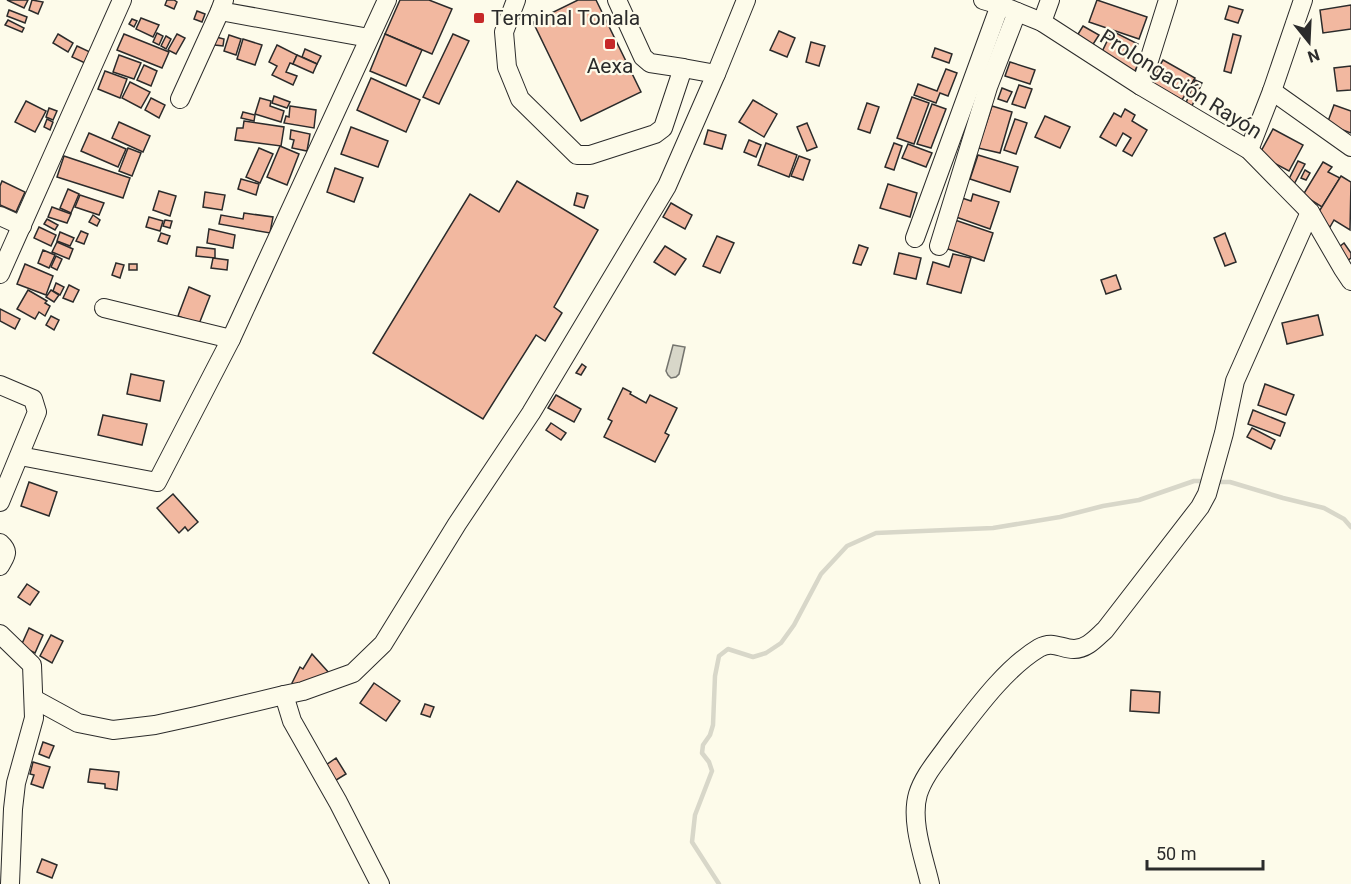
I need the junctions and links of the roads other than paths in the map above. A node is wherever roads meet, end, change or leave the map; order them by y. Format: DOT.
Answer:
graph roads {
  1 [pos="122,0"];
  2 [pos="387,0"];
  3 [pos="516,0"];
  4 [pos="617,0"];
  5 [pos="746,0"];
  6 [pos="1050,0"];
  7 [pos="1168,0"];
  8 [pos="1303,0"];
  9 [pos="994,2"];
  10 [pos="222,6"];
  11 [pos="1017,12"];
  12 [pos="1042,22"];
  13 [pos="369,38"];
  14 [pos="683,68"];
  15 [pos="716,74"];
  16 [pos="980,84"];
  17 [pos="1141,86"];
  18 [pos="1272,91"];
  19 [pos="180,99"];
  20 [pos="1351,147"];
  21 [pos="1249,150"];
  22 [pos="1310,212"];
  23 [pos="0,216"];
  24 [pos="22,225"];
  25 [pos="915,238"];
  26 [pos="939,246"];
  27 [pos="0,274"];
  28 [pos="1351,280"];
  29 [pos="104,308"];
  30 [pos="231,339"];
  31 [pos="0,385"];
  32 [pos="20,456"];
  33 [pos="0,502"];
  34 [pos="0,543"];
  35 [pos="0,566"];
  36 [pos="0,634"];
  37 [pos="284,695"];
  38 [pos="34,699"];
  39 [pos="10,884"];
  40 [pos="380,884"];
  41 [pos="930,884"];
  1 -- 24 [label="street"];
  2 -- 13 [label="street"];
  3 -- 14 [label="street"];
  4 -- 14 [label="street"];
  5 -- 15 [label="street"];
  6 -- 12 [label="street"];
  7 -- 17 [label="street"];
  8 -- 18 [label="street"];
  9 -- 11 [label="street, Prolongación Rayón"];
  9 -- 16 [label="street"];
  10 -- 13 [label="street"];
  10 -- 19 [label="street"];
  11 -- 12 [label="street, Prolongación Rayón"];
  11 -- 16 [label="street"];
  12 -- 17 [label="street, Prolongación Rayón"];
  13 -- 30 [label="street"];
  14 -- 15 [label="street"];
  15 -- 37 [label="street"];
  16 -- 25 [label="street"];
  16 -- 26 [label="street"];
  17 -- 21 [label="street, Prolongación Rayón"];
  18 -- 20 [label="street"];
  18 -- 21 [label="street"];
  21 -- 22 [label="street, Prolongación Rayón"];
  22 -- 28 [label="street, Prolongación Rayón"];
  22 -- 41 [label="street"];
  23 -- 24 [label="street"];
  24 -- 27 [label="street"];
  29 -- 30 [label="street"];
  30 -- 32 [label="street"];
  31 -- 32 [label="street"];
  32 -- 33 [label="street"];
  34 -- 35 [label="street"];
  36 -- 38 [label="street"];
  37 -- 38 [label="street"];
  37 -- 40 [label="street"];
  38 -- 39 [label="street"];
}
